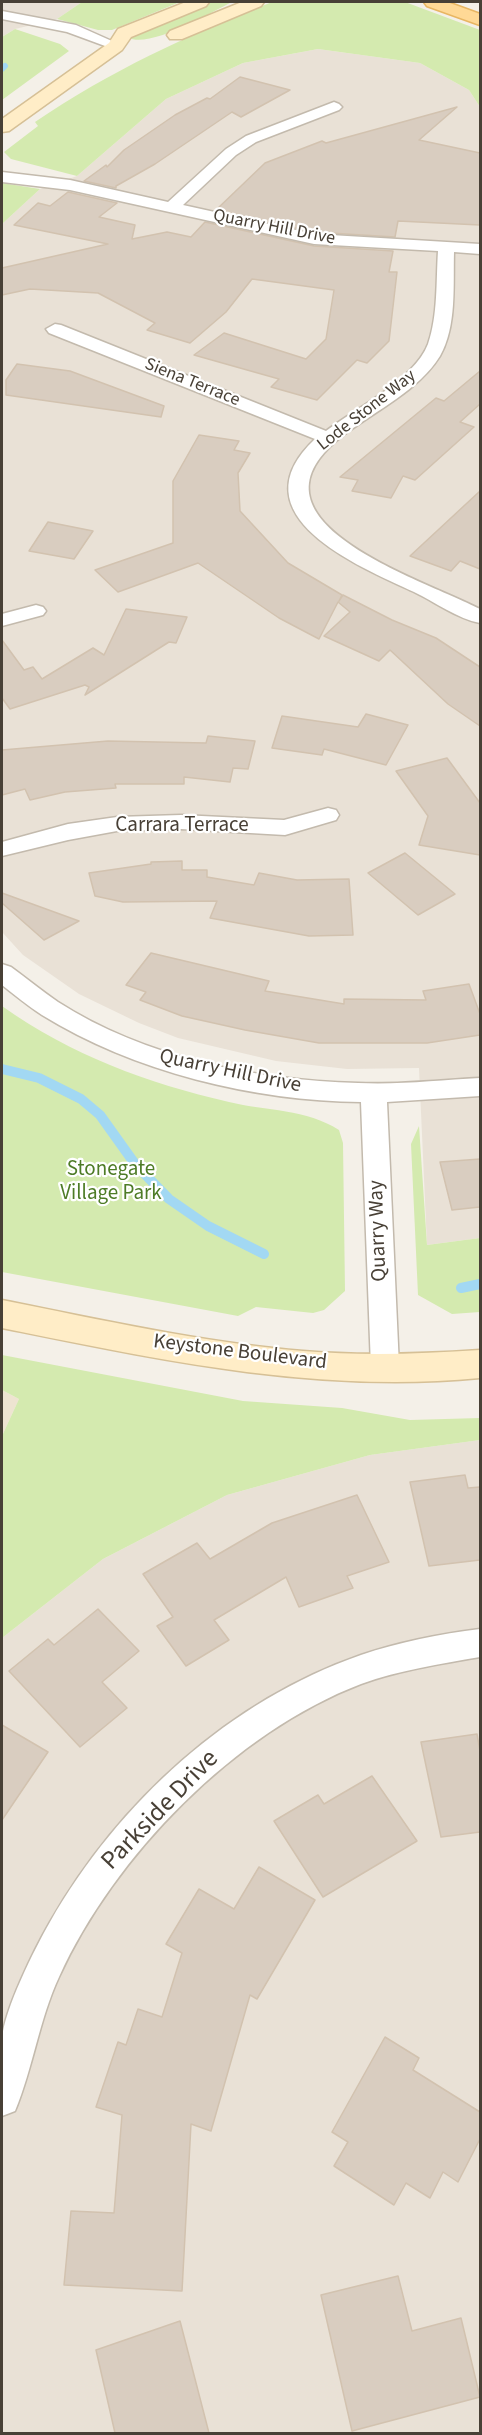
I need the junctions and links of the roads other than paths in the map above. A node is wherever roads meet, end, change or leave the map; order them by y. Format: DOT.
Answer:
graph roads {
  1 [pos="200,2"];
  2 [pos="255,2"];
  3 [pos="433,2"];
  4 [pos="2,15"];
  5 [pos="480,20"];
  6 [pos="160,40"];
  7 [pos="139,45"];
  8 [pos="116,46"];
  9 [pos="334,107"];
  10 [pos="2,127"];
  11 [pos="2,163"];
  12 [pos="2,177"];
  13 [pos="70,185"];
  14 [pos="172,207"];
  15 [pos="446,247"];
  16 [pos="480,249"];
  17 [pos="56,330"];
  18 [pos="328,438"];
  19 [pos="36,610"];
  20 [pos="480,617"];
  21 [pos="2,620"];
  22 [pos="328,815"];
  23 [pos="2,849"];
  24 [pos="2,973"];
  25 [pos="480,1087"];
  26 [pos="374,1094"];
  27 [pos="2,1314"];
  28 [pos="480,1364"];
  29 [pos="385,1367"];
  30 [pos="480,1643"];
  31 [pos="2,2098"];
  1 -- 8 [label="street"];
  2 -- 6 [label="street"];
  3 -- 5 [label="main road"];
  4 -- 8 [label="street"];
  7 -- 8 [label="street"];
  8 -- 10 [label="street"];
  9 -- 14 [label="street"];
  11 -- 13 [label="street, Quarry Hill Drive"];
  12 -- 13 [label="street, Quarry Hill Drive"];
  13 -- 14 [label="street, Quarry Hill Drive"];
  14 -- 15 [label="street, Quarry Hill Drive"];
  15 -- 16 [label="street, Quarry Hill Drive"];
  15 -- 18 [label="street, Lode Stone Way"];
  17 -- 18 [label="street, Siena Terrace"];
  18 -- 20 [label="street, Lode Stone Way"];
  19 -- 21 [label="street"];
  22 -- 23 [label="street, Carrara Terrace"];
  24 -- 26 [label="street, Quarry Hill Drive"];
  25 -- 26 [label="street, Quarry Hill Drive"];
  26 -- 29 [label="street, Quarry Way"];
  27 -- 29 [label="street, Keystone Boulevard"];
  28 -- 29 [label="street, Keystone Boulevard"];
  30 -- 31 [label="street, Parkside Drive"];
}
